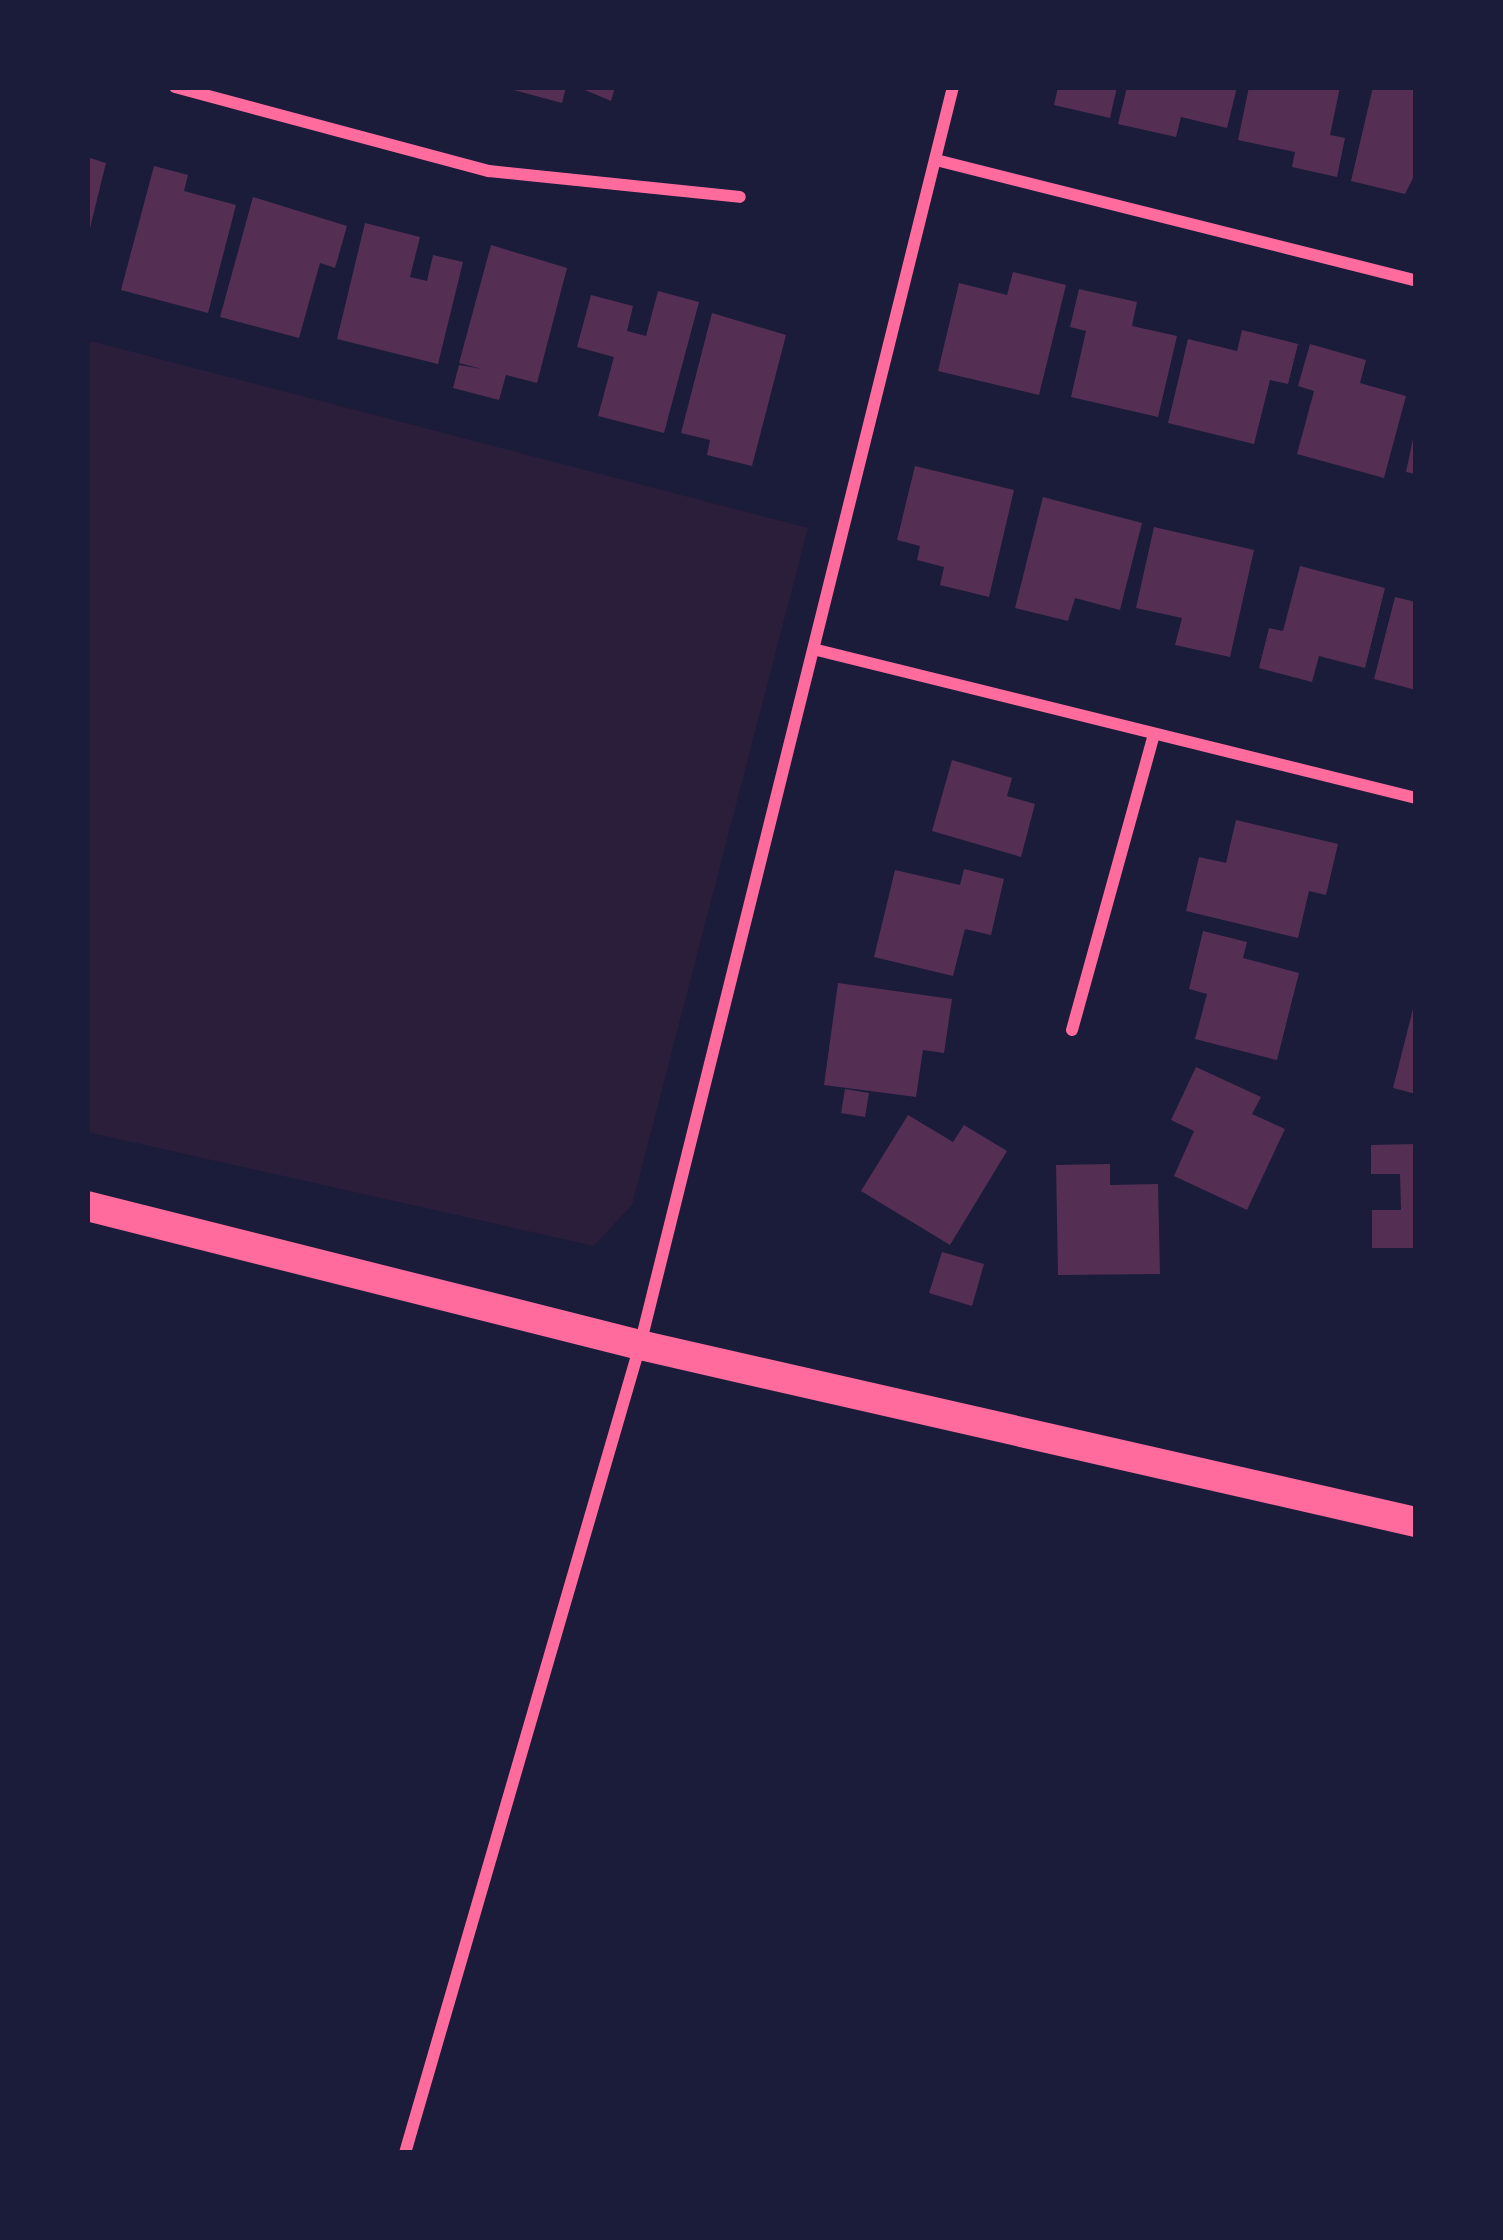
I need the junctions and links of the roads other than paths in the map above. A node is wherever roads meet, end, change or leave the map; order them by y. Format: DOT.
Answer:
graph roads {
  1 [pos="175,87"];
  2 [pos="952,87"];
  3 [pos="936,160"];
  4 [pos="740,196"];
  5 [pos="1416,281"];
  6 [pos="817,650"];
  7 [pos="1154,734"];
  8 [pos="1416,798"];
  9 [pos="1072,1030"];
  10 [pos="87,1206"];
  11 [pos="640,1345"];
  12 [pos="1416,1522"];
  13 [pos="405,2153"];
  1 -- 4 [label="street"];
  2 -- 3 [label="street"];
  3 -- 5 [label="street"];
  3 -- 6 [label="street"];
  6 -- 7 [label="street"];
  6 -- 11 [label="street"];
  7 -- 8 [label="street"];
  7 -- 9 [label="street"];
  10 -- 11 [label="main road"];
  11 -- 12 [label="main road"];
  11 -- 13 [label="street"];
}
